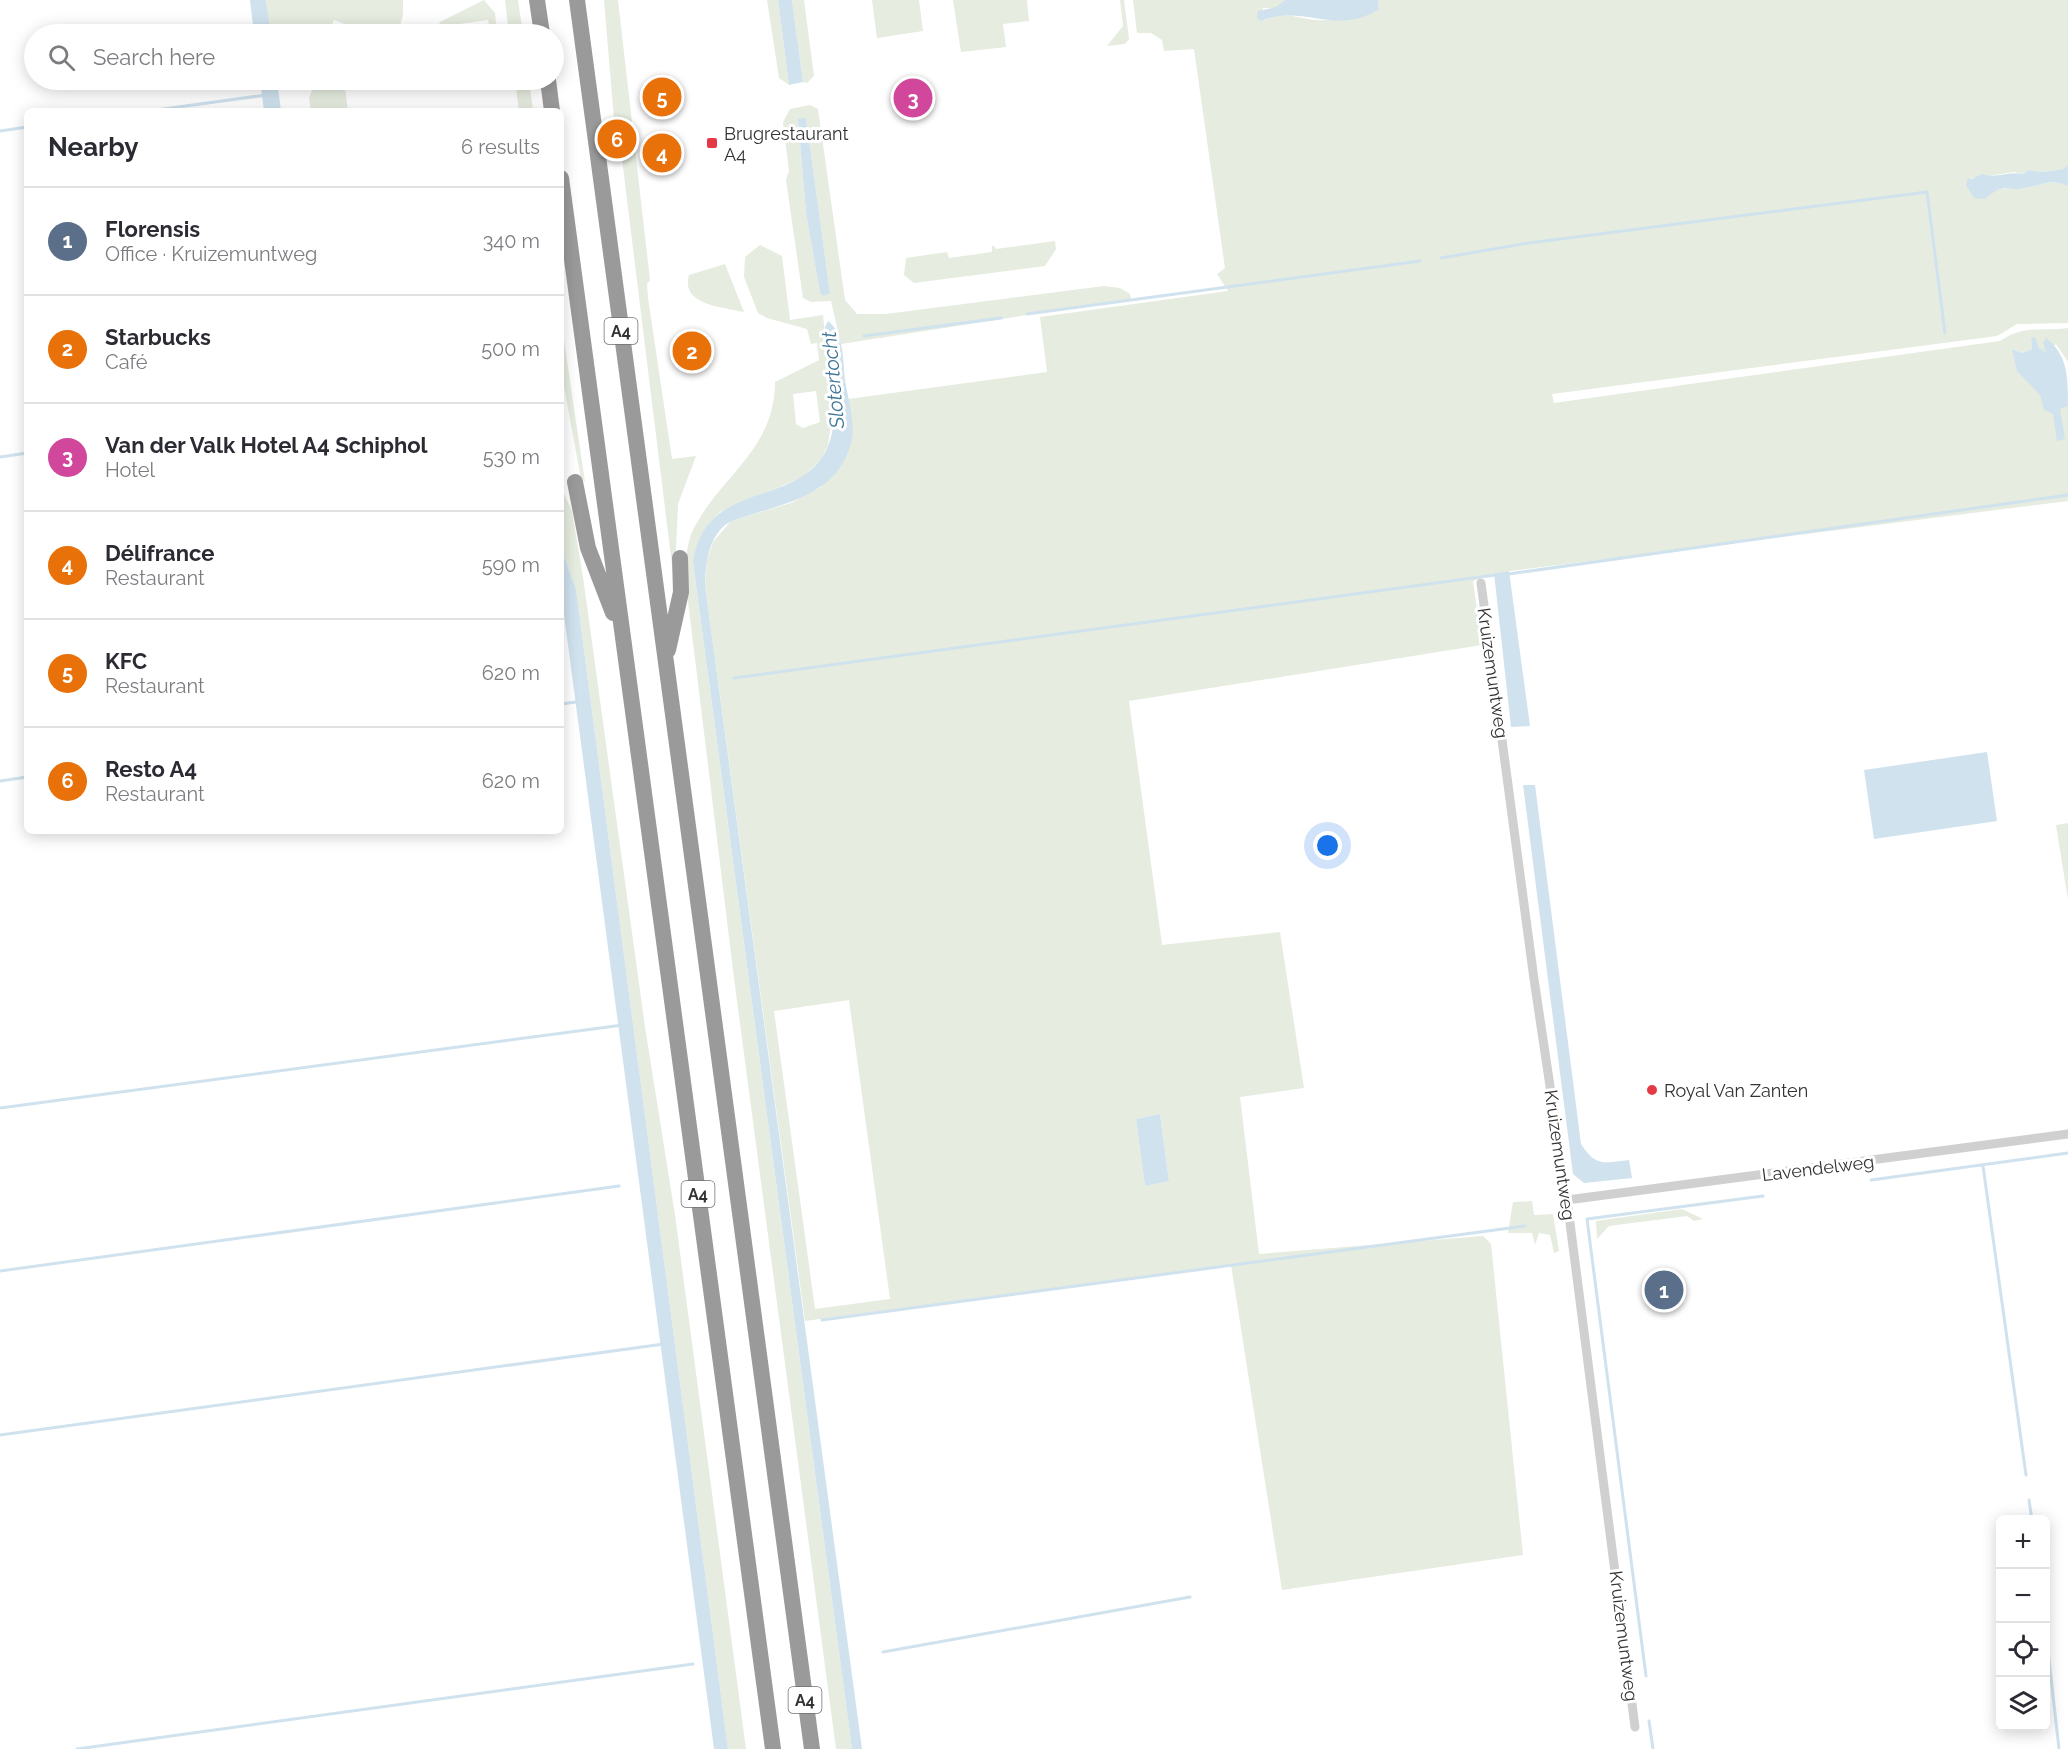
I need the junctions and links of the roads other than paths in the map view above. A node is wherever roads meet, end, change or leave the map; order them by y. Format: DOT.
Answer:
graph roads {
  1 [pos="537,0"];
  2 [pos="577,0"];
  3 [pos="541,24"];
  4 [pos="549,90"];
  5 [pos="552,108"];
  6 [pos="564,200"];
  7 [pos="575,482"];
  8 [pos="680,558"];
  9 [pos="1481,583"];
  10 [pos="623,639"];
  11 [pos="665,662"];
  12 [pos="2068,1134"];
  13 [pos="1567,1200"];
  14 [pos="1635,1727"];
  15 [pos="773,1749"];
  16 [pos="812,1749"];
  1 -- 3 [label="highway"];
  2 -- 11 [label="highway, A4"];
  4 -- 5 [label="highway"];
  6 -- 10 [label="highway, A4"];
  7 -- 10 [label="highway, A4"];
  8 -- 11 [label="highway, A4"];
  9 -- 13 [label="street, Kruizemuntweg"];
  10 -- 15 [label="highway, A4"];
  11 -- 16 [label="highway, A4"];
  12 -- 13 [label="street, Lavendelweg"];
  13 -- 14 [label="street, Kruizemuntweg"];
}
